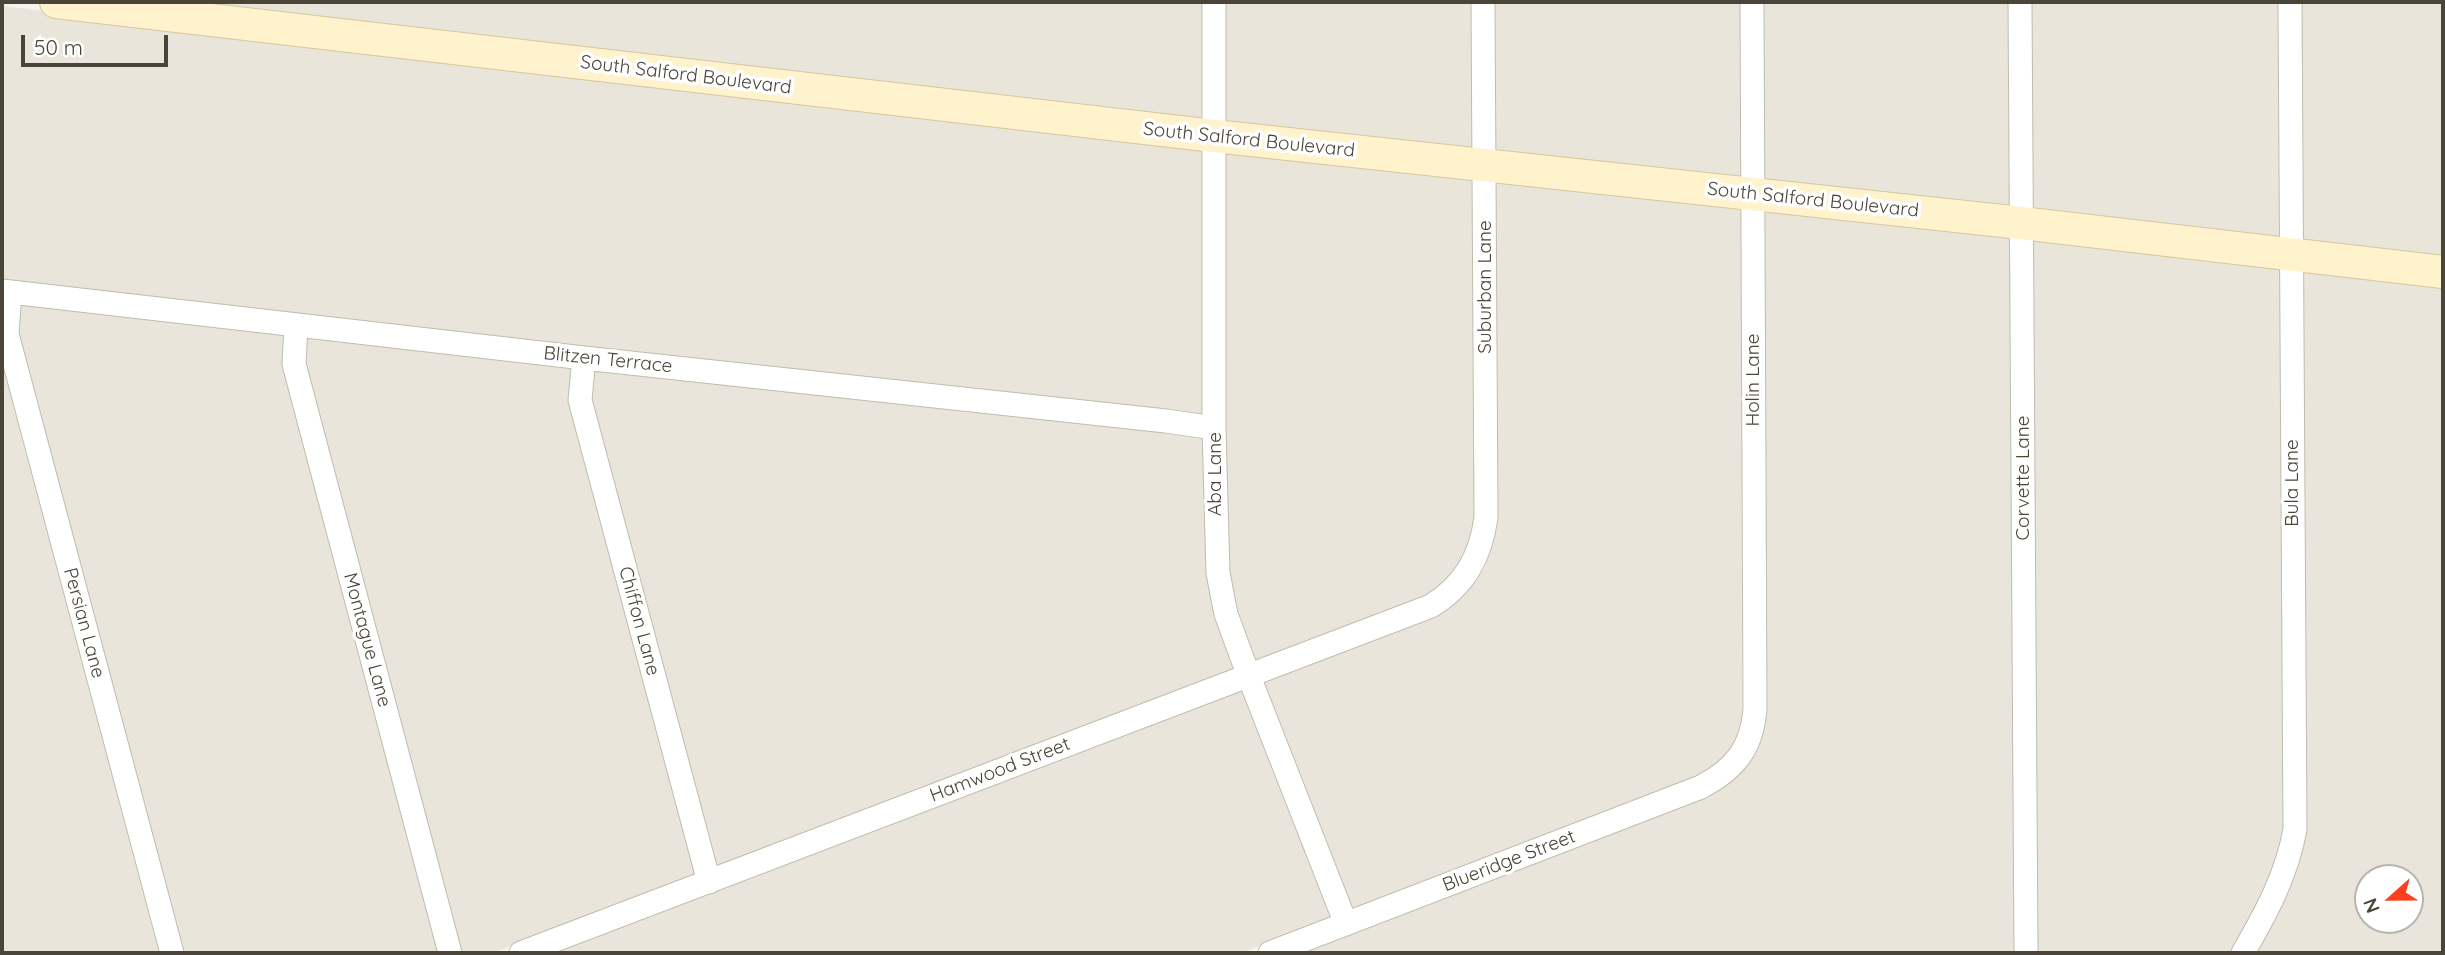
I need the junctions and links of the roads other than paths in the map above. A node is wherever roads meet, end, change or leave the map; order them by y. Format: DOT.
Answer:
graph roads {
  1 [pos="56,2"];
  2 [pos="1214,2"];
  3 [pos="1483,2"];
  4 [pos="1752,2"];
  5 [pos="2020,2"];
  6 [pos="2290,2"];
  7 [pos="1214,136"];
  8 [pos="1484,166"];
  9 [pos="1753,194"];
  10 [pos="2021,223"];
  11 [pos="2291,254"];
  12 [pos="2443,272"];
  13 [pos="6,292"];
  14 [pos="296,325"];
  15 [pos="584,358"];
  16 [pos="1214,428"];
  17 [pos="1470,570"];
  18 [pos="1248,674"];
  19 [pos="1741,755"];
  20 [pos="709,882"];
  21 [pos="1346,924"];
  22 [pos="172,953"];
  23 [pos="450,953"];
  24 [pos="521,953"];
  25 [pos="1270,953"];
  26 [pos="2026,953"];
  27 [pos="2243,953"];
  1 -- 7 [label="street, South Salford Boulevard"];
  2 -- 7 [label="street, Aba Lane"];
  3 -- 8 [label="street, Suburban Lane"];
  4 -- 9 [label="street, Holin Lane"];
  5 -- 10 [label="street, Corvette Lane"];
  6 -- 11 [label="street, Bula Lane"];
  7 -- 8 [label="street, South Salford Boulevard"];
  7 -- 16 [label="street, Aba Lane"];
  8 -- 9 [label="street, South Salford Boulevard"];
  8 -- 17 [label="street, Suburban Lane"];
  9 -- 10 [label="street, South Salford Boulevard"];
  9 -- 19 [label="street, Holin Lane"];
  10 -- 11 [label="street, South Salford Boulevard"];
  10 -- 26 [label="street, Corvette Lane"];
  11 -- 12 [label="street, South Salford Boulevard"];
  11 -- 27 [label="street, Bula Lane"];
  13 -- 14 [label="street, Blitzen Terrace"];
  13 -- 22 [label="street, Persian Lane"];
  14 -- 15 [label="street, Blitzen Terrace"];
  14 -- 23 [label="street, Montague Lane"];
  15 -- 16 [label="street, Blitzen Terrace"];
  15 -- 20 [label="street, Chiffon Lane"];
  16 -- 18 [label="street, Aba Lane"];
  17 -- 18 [label="street, Hamwood Street"];
  18 -- 20 [label="street, Hamwood Street"];
  18 -- 21 [label="street, Aba Lane"];
  19 -- 21 [label="street, Blueridge Street"];
  20 -- 24 [label="street, Hamwood Street"];
  21 -- 25 [label="street, Blueridge Street"];
}
